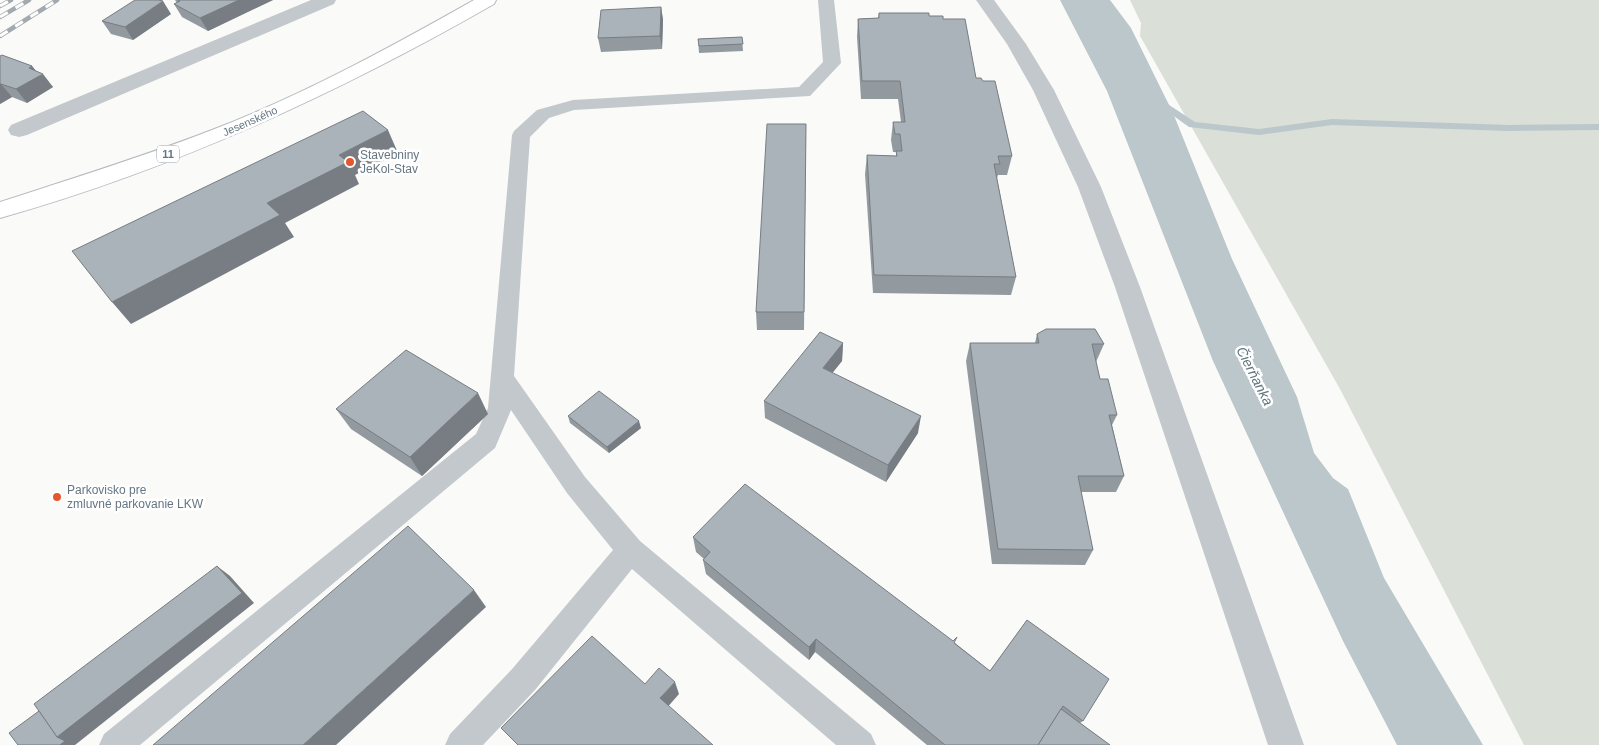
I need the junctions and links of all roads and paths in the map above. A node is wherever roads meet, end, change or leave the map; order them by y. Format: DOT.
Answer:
graph roads {
  1 [pos="326,0"];
  2 [pos="487,0"];
  3 [pos="826,0"];
  4 [pos="985,0"];
  5 [pos="19,130"];
  6 [pos="0,210"];
  7 [pos="503,378"];
  8 [pos="630,550"];
  9 [pos="114,745"];
  10 [pos="461,745"];
  11 [pos="860,745"];
  12 [pos="1286,745"];
  1 -- 5 [label="street"];
  2 -- 6 [label="main road, Jesenského / 11"];
  3 -- 7 [label="lane"];
  4 -- 12 [label="street"];
  7 -- 8 [label="lane"];
  7 -- 9 [label="lane"];
  8 -- 10 [label="lane"];
  8 -- 11 [label="lane"];
}
